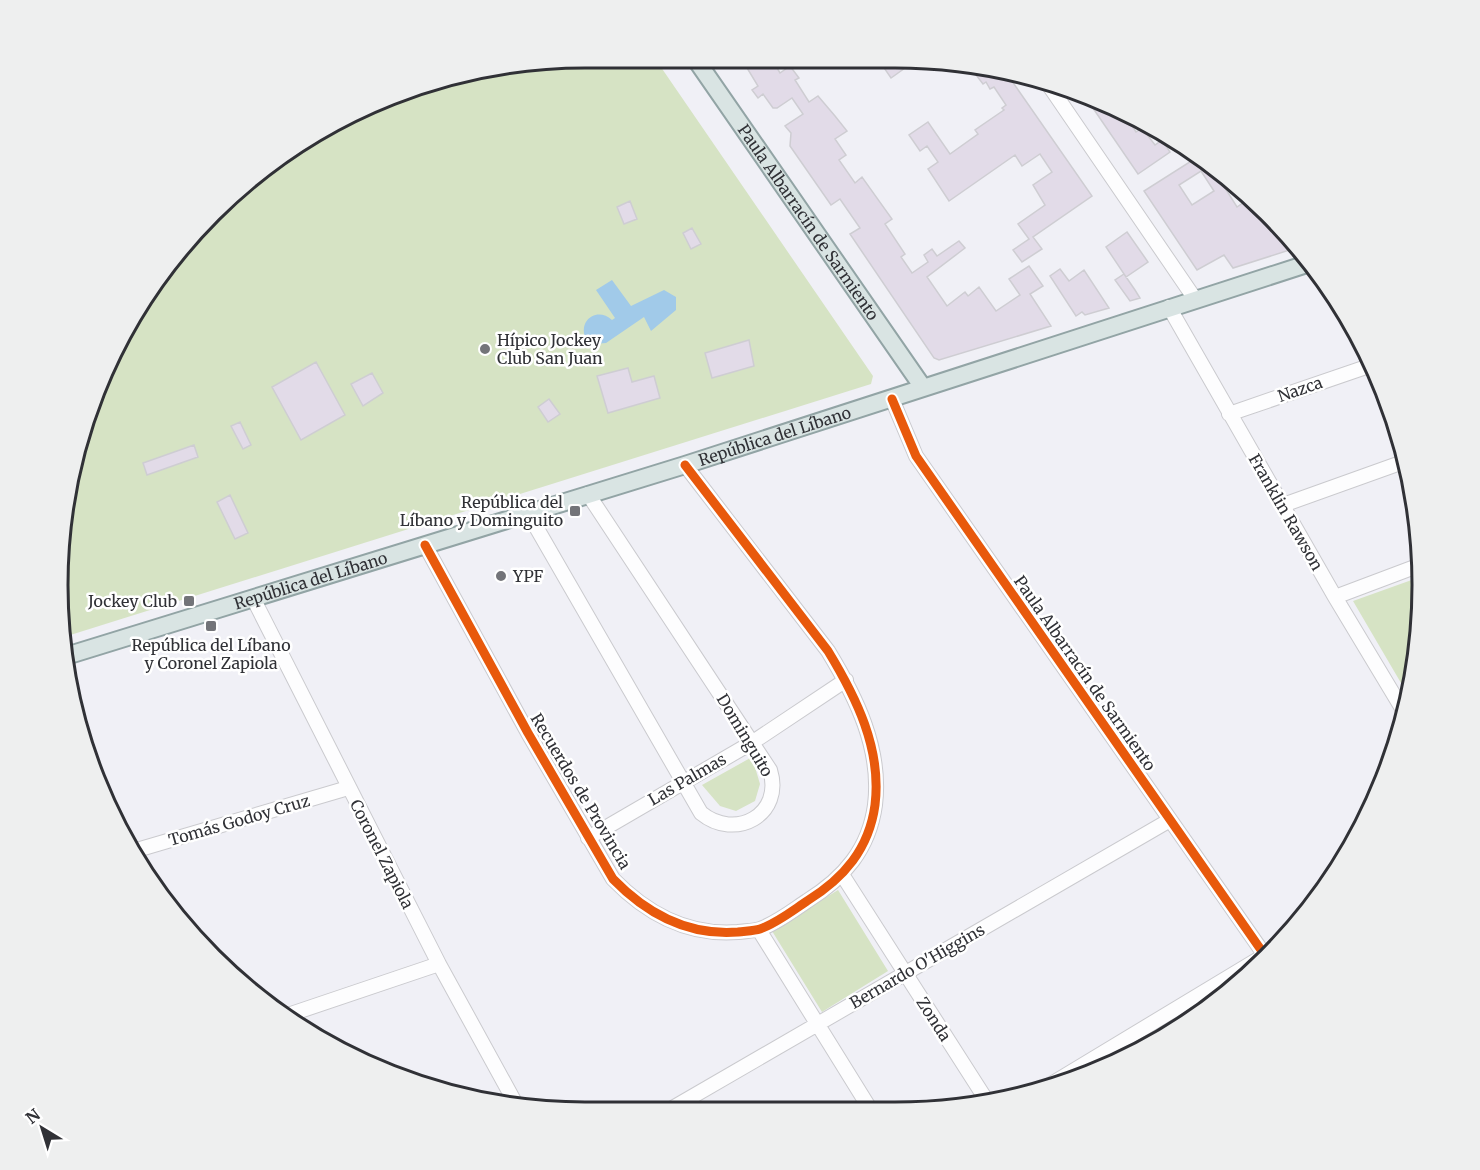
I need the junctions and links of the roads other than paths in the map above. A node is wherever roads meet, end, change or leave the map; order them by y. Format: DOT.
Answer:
graph roads {
  1 [pos="702,68"];
  2 [pos="1054,93"];
  3 [pos="1302,265"];
  4 [pos="1195,299"];
  5 [pos="1169,308"];
  6 [pos="1364,368"];
  7 [pos="922,386"];
  8 [pos="892,399"];
  9 [pos="1229,414"];
  10 [pos="1398,464"];
  11 [pos="686,465"];
  12 [pos="588,494"];
  13 [pos="1283,505"];
  14 [pos="528,513"];
  15 [pos="425,545"];
  16 [pos="1412,568"];
  17 [pos="1335,597"];
  18 [pos="253,598"];
  19 [pos="72,654"];
  20 [pos="846,680"];
  21 [pos="1401,694"];
  22 [pos="753,742"];
  23 [pos="681,782"];
  24 [pos="348,788"];
  25 [pos="1170,820"];
  26 [pos="588,838"];
  27 [pos="140,849"];
  28 [pos="843,876"];
  29 [pos="759,930"];
  30 [pos="1262,950"];
  31 [pos="439,964"];
  32 [pos="905,973"];
  33 [pos="1234,976"];
  34 [pos="294,1013"];
  35 [pos="817,1024"];
  36 [pos="1093,1063"];
  37 [pos="983,1095"];
  38 [pos="512,1097"];
  39 [pos="683,1102"];
  40 [pos="866,1102"];
  1 -- 7 [label="main road, Paula Albarracín de Sarmiento"];
  2 -- 4 [label="street"];
  3 -- 4 [label="main road, República del Líbano"];
  4 -- 5 [label="main road, República del Líbano"];
  5 -- 7 [label="main road, República del Líbano"];
  5 -- 9 [label="street, Franklin Rawson"];
  6 -- 9 [label="street, Nazca"];
  7 -- 8 [label="main road, República del Líbano"];
  8 -- 11 [label="main road, República del Líbano"];
  8 -- 25 [label="street, Paula Albarracín de Sarmiento"];
  9 -- 13 [label="street, Franklin Rawson"];
  10 -- 13 [label="street"];
  11 -- 12 [label="main road, República del Líbano"];
  11 -- 20 [label="street, Recuerdos de Provincia"];
  12 -- 14 [label="main road, República del Líbano"];
  12 -- 22 [label="street, Dominguito"];
  13 -- 17 [label="street, Franklin Rawson"];
  14 -- 15 [label="main road, República del Líbano"];
  14 -- 23 [label="street, Dominguito"];
  15 -- 18 [label="main road, República del Líbano"];
  15 -- 26 [label="street, Recuerdos de Provincia"];
  16 -- 17 [label="street"];
  17 -- 21 [label="street, Franklin Rawson"];
  18 -- 19 [label="main road, República del Líbano"];
  18 -- 24 [label="street, Coronel Zapiola"];
  20 -- 22 [label="street, Las Palmas"];
  20 -- 28 [label="street, Recuerdos de Provincia"];
  22 -- 23 [label="street, Las Palmas"];
  22 -- 23 [label="street, Dominguito"];
  23 -- 26 [label="street, Las Palmas"];
  24 -- 27 [label="street, Tomás Godoy Cruz"];
  24 -- 31 [label="street, Coronel Zapiola"];
  25 -- 30 [label="street, Paula Albarracín de Sarmiento"];
  25 -- 32 [label="street, Bernardo O'Higgins"];
  26 -- 29 [label="street, Recuerdos de Provincia"];
  28 -- 29 [label="street, Recuerdos de Provincia"];
  28 -- 32 [label="street, Zonda"];
  29 -- 35 [label="street"];
  31 -- 34 [label="street"];
  31 -- 38 [label="street, Coronel Zapiola"];
  32 -- 35 [label="street, Bernardo O'Higgins"];
  32 -- 37 [label="street, Zonda"];
  33 -- 36 [label="street"];
  35 -- 39 [label="street, Bernardo O'Higgins"];
  35 -- 40 [label="street"];
}
